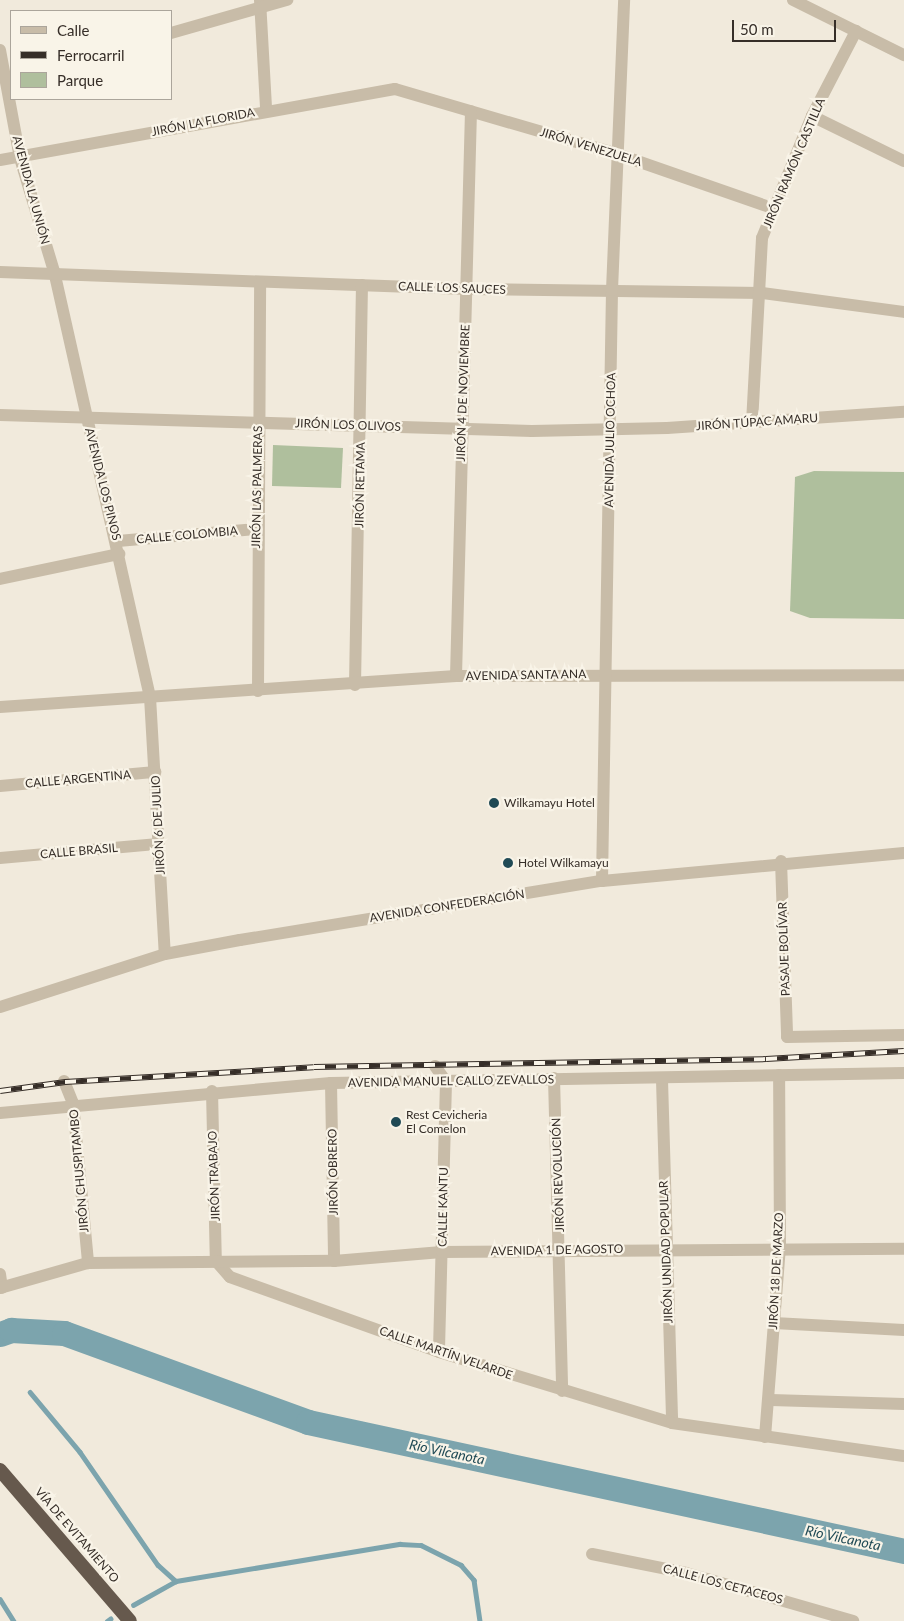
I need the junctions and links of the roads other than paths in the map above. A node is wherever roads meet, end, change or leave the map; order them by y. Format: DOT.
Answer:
graph roads {
  1 [pos="287,0"];
  2 [pos="624,0"];
  3 [pos="793,0"];
  4 [pos="260,5"];
  5 [pos="856,31"];
  6 [pos="172,34"];
  7 [pos="0,50"];
  8 [pos="904,56"];
  9 [pos="6,82"];
  10 [pos="407,93"];
  11 [pos="266,110"];
  12 [pos="471,112"];
  13 [pos="812,116"];
  14 [pos="617,154"];
  15 [pos="20,158"];
  16 [pos="0,160"];
  17 [pos="904,161"];
  18 [pos="772,208"];
  19 [pos="54,271"];
  20 [pos="0,272"];
  21 [pos="260,283"];
  22 [pos="362,285"];
  23 [pos="467,289"];
  24 [pos="612,290"];
  25 [pos="762,293"];
  26 [pos="904,312"];
  27 [pos="904,412"];
  28 [pos="0,415"];
  29 [pos="86,416"];
  30 [pos="258,422"];
  31 [pos="752,423"];
  32 [pos="361,427"];
  33 [pos="461,429"];
  34 [pos="610,429"];
  35 [pos="256,529"];
  36 [pos="118,540"];
  37 [pos="118,554"];
  38 [pos="0,579"];
  39 [pos="606,674"];
  40 [pos="456,676"];
  41 [pos="904,676"];
  42 [pos="355,685"];
  43 [pos="258,692"];
  44 [pos="150,696"];
  45 [pos="0,707"];
  46 [pos="155,772"];
  47 [pos="0,786"];
  48 [pos="158,844"];
  49 [pos="904,853"];
  50 [pos="0,858"];
  51 [pos="781,861"];
  52 [pos="602,881"];
  53 [pos="165,954"];
  54 [pos="0,1007"];
  55 [pos="904,1035"];
  56 [pos="435,1066"];
  57 [pos="904,1073"];
  58 [pos="779,1075"];
  59 [pos="554,1078"];
  60 [pos="662,1080"];
  61 [pos="64,1081"];
  62 [pos="446,1082"];
  63 [pos="331,1083"];
  64 [pos="212,1091"];
  65 [pos="73,1103"];
  66 [pos="0,1113"];
  67 [pos="780,1246"];
  68 [pos="665,1248"];
  69 [pos="904,1249"];
  70 [pos="561,1250"];
  71 [pos="442,1252"];
  72 [pos="216,1261"];
  73 [pos="334,1261"];
  74 [pos="88,1263"];
  75 [pos="0,1274"];
  76 [pos="1,1288"];
  77 [pos="774,1323"];
  78 [pos="904,1330"];
  79 [pos="439,1352"];
  80 [pos="562,1391"];
  81 [pos="771,1400"];
  82 [pos="904,1404"];
  83 [pos="672,1423"];
  84 [pos="765,1437"];
  85 [pos="904,1456"];
  86 [pos="0,1470"];
  87 [pos="592,1554"];
  88 [pos="130,1621"];
  89 [pos="853,1621"];
  1 -- 4 [label="street"];
  2 -- 14 [label="street, AVENIDA JULIO OCHOA"];
  3 -- 5 [label="street"];
  4 -- 6 [label="street"];
  4 -- 11 [label="street"];
  5 -- 8 [label="street"];
  5 -- 13 [label="street, JIRÓN RAMÓN CASTILLA"];
  7 -- 9 [label="street, AVENIDA LA UNIÓN"];
  9 -- 15 [label="street, AVENIDA LA UNIÓN"];
  10 -- 11 [label="street, JIRÓN LA FLORIDA"];
  10 -- 12 [label="street, JIRÓN VENEZUELA"];
  11 -- 15 [label="street, JIRÓN LA FLORIDA"];
  12 -- 14 [label="street, JIRÓN VENEZUELA"];
  12 -- 23 [label="street, JIRÓN 4 DE NOVIEMBRE"];
  13 -- 17 [label="street"];
  13 -- 18 [label="street, JIRÓN RAMÓN CASTILLA"];
  14 -- 18 [label="street, JIRÓN VENEZUELA"];
  14 -- 24 [label="street, AVENIDA JULIO OCHOA"];
  15 -- 16 [label="street, JIRÓN LA FLORIDA"];
  15 -- 19 [label="street, AVENIDA LA UNIÓN"];
  18 -- 25 [label="street, JIRÓN RAMÓN CASTILLA"];
  19 -- 20 [label="street, CALLE LOS SAUCES"];
  19 -- 21 [label="street, CALLE LOS SAUCES"];
  19 -- 29 [label="street, AVENIDA LOS PINOS"];
  21 -- 22 [label="street, CALLE LOS SAUCES"];
  21 -- 30 [label="street, JIRÓN LAS PALMERAS"];
  22 -- 23 [label="street, CALLE LOS SAUCES"];
  22 -- 32 [label="street, JIRÓN RETAMA"];
  23 -- 24 [label="street, CALLE LOS SAUCES"];
  23 -- 33 [label="street, JIRÓN 4 DE NOVIEMBRE"];
  24 -- 25 [label="street, CALLE LOS SAUCES"];
  24 -- 34 [label="street, AVENIDA JULIO OCHOA"];
  25 -- 26 [label="street, CALLE LOS SAUCES"];
  25 -- 31 [label="street, JIRÓN RAMÓN CASTILLA"];
  27 -- 31 [label="street, JIRÓN TÚPAC AMARU"];
  28 -- 29 [label="street, JIRÓN LOS OLIVOS"];
  29 -- 30 [label="street, JIRÓN LOS OLIVOS"];
  29 -- 36 [label="street, AVENIDA LOS PINOS"];
  30 -- 32 [label="street, JIRÓN LOS OLIVOS"];
  30 -- 35 [label="street, JIRÓN LAS PALMERAS"];
  31 -- 34 [label="street, JIRÓN TÚPAC AMARU"];
  32 -- 33 [label="street, JIRÓN LOS OLIVOS"];
  32 -- 42 [label="street, JIRÓN RETAMA"];
  33 -- 34 [label="street, JIRÓN LOS OLIVOS"];
  33 -- 40 [label="street, JIRÓN 4 DE NOVIEMBRE"];
  34 -- 39 [label="street, AVENIDA JULIO OCHOA"];
  35 -- 36 [label="street, CALLE COLOMBIA"];
  35 -- 43 [label="street, JIRÓN LAS PALMERAS"];
  36 -- 37 [label="street, AVENIDA LOS PINOS"];
  37 -- 38 [label="street"];
  37 -- 44 [label="street, AVENIDA LOS PINOS"];
  39 -- 40 [label="street, AVENIDA SANTA ANA"];
  39 -- 41 [label="street, AVENIDA SANTA ANA"];
  39 -- 52 [label="street, AVENIDA JULIO OCHOA"];
  40 -- 42 [label="street, AVENIDA SANTA ANA"];
  42 -- 43 [label="street, AVENIDA SANTA ANA"];
  43 -- 44 [label="street, AVENIDA SANTA ANA"];
  44 -- 45 [label="street, AVENIDA SANTA ANA"];
  44 -- 46 [label="street, JIRÓN 6 DE JULIO"];
  46 -- 47 [label="street, CALLE ARGENTINA"];
  46 -- 48 [label="street, JIRÓN 6 DE JULIO"];
  48 -- 50 [label="street, CALLE BRASIL"];
  48 -- 53 [label="street, JIRÓN 6 DE JULIO"];
  49 -- 51 [label="street, AVENIDA CONFEDERACIÓN"];
  51 -- 52 [label="street, AVENIDA CONFEDERACIÓN"];
  51 -- 55 [label="street, PASAJE BOLÍVAR"];
  52 -- 53 [label="street, AVENIDA CONFEDERACIÓN"];
  53 -- 54 [label="street, AVENIDA CONFEDERACIÓN"];
  56 -- 62 [label="street"];
  57 -- 58 [label="street, AVENIDA MANUEL CALLO ZEVALLOS"];
  58 -- 60 [label="street, AVENIDA MANUEL CALLO ZEVALLOS"];
  58 -- 67 [label="street, JIRÓN 18 DE MARZO"];
  59 -- 60 [label="street, AVENIDA MANUEL CALLO ZEVALLOS"];
  59 -- 62 [label="street, AVENIDA MANUEL CALLO ZEVALLOS"];
  59 -- 70 [label="street, JIRÓN REVOLUCIÓN"];
  60 -- 68 [label="street, JIRÓN UNIDAD POPULAR"];
  61 -- 65 [label="street, JIRÓN CHUSPITAMBO"];
  62 -- 63 [label="street, AVENIDA MANUEL CALLO ZEVALLOS"];
  62 -- 71 [label="street, CALLE KANTU"];
  63 -- 64 [label="street, AVENIDA MANUEL CALLO ZEVALLOS"];
  63 -- 73 [label="street, JIRÓN OBRERO"];
  64 -- 65 [label="street, AVENIDA MANUEL CALLO ZEVALLOS"];
  64 -- 72 [label="street, JIRÓN TRABAJO"];
  65 -- 66 [label="street, AVENIDA MANUEL CALLO ZEVALLOS"];
  65 -- 74 [label="street, JIRÓN CHUSPITAMBO"];
  67 -- 68 [label="street, AVENIDA 1 DE AGOSTO"];
  67 -- 69 [label="street, AVENIDA 1 DE AGOSTO"];
  67 -- 77 [label="street, JIRÓN 18 DE MARZO"];
  68 -- 70 [label="street, AVENIDA 1 DE AGOSTO"];
  68 -- 83 [label="street, JIRÓN UNIDAD POPULAR"];
  70 -- 71 [label="street, AVENIDA 1 DE AGOSTO"];
  70 -- 80 [label="street, JIRÓN REVOLUCIÓN"];
  71 -- 73 [label="street, AVENIDA 1 DE AGOSTO"];
  71 -- 79 [label="street, CALLE KANTU"];
  72 -- 73 [label="street, AVENIDA 1 DE AGOSTO"];
  72 -- 74 [label="street"];
  72 -- 79 [label="street, CALLE MARTÍN VELARDE"];
  74 -- 76 [label="street"];
  75 -- 76 [label="street"];
  77 -- 78 [label="street"];
  77 -- 81 [label="street, JIRÓN 18 DE MARZO"];
  79 -- 80 [label="street, CALLE MARTÍN VELARDE"];
  80 -- 83 [label="street, CALLE MARTÍN VELARDE"];
  81 -- 82 [label="street"];
  81 -- 84 [label="street, JIRÓN 18 DE MARZO"];
  83 -- 84 [label="street, CALLE MARTÍN VELARDE"];
  84 -- 85 [label="street, CALLE MARTÍN VELARDE"];
  86 -- 88 [label="highway, VÍA DE EVITAMIENTO"];
  87 -- 89 [label="street, CALLE LOS CETACEOS"];
}
